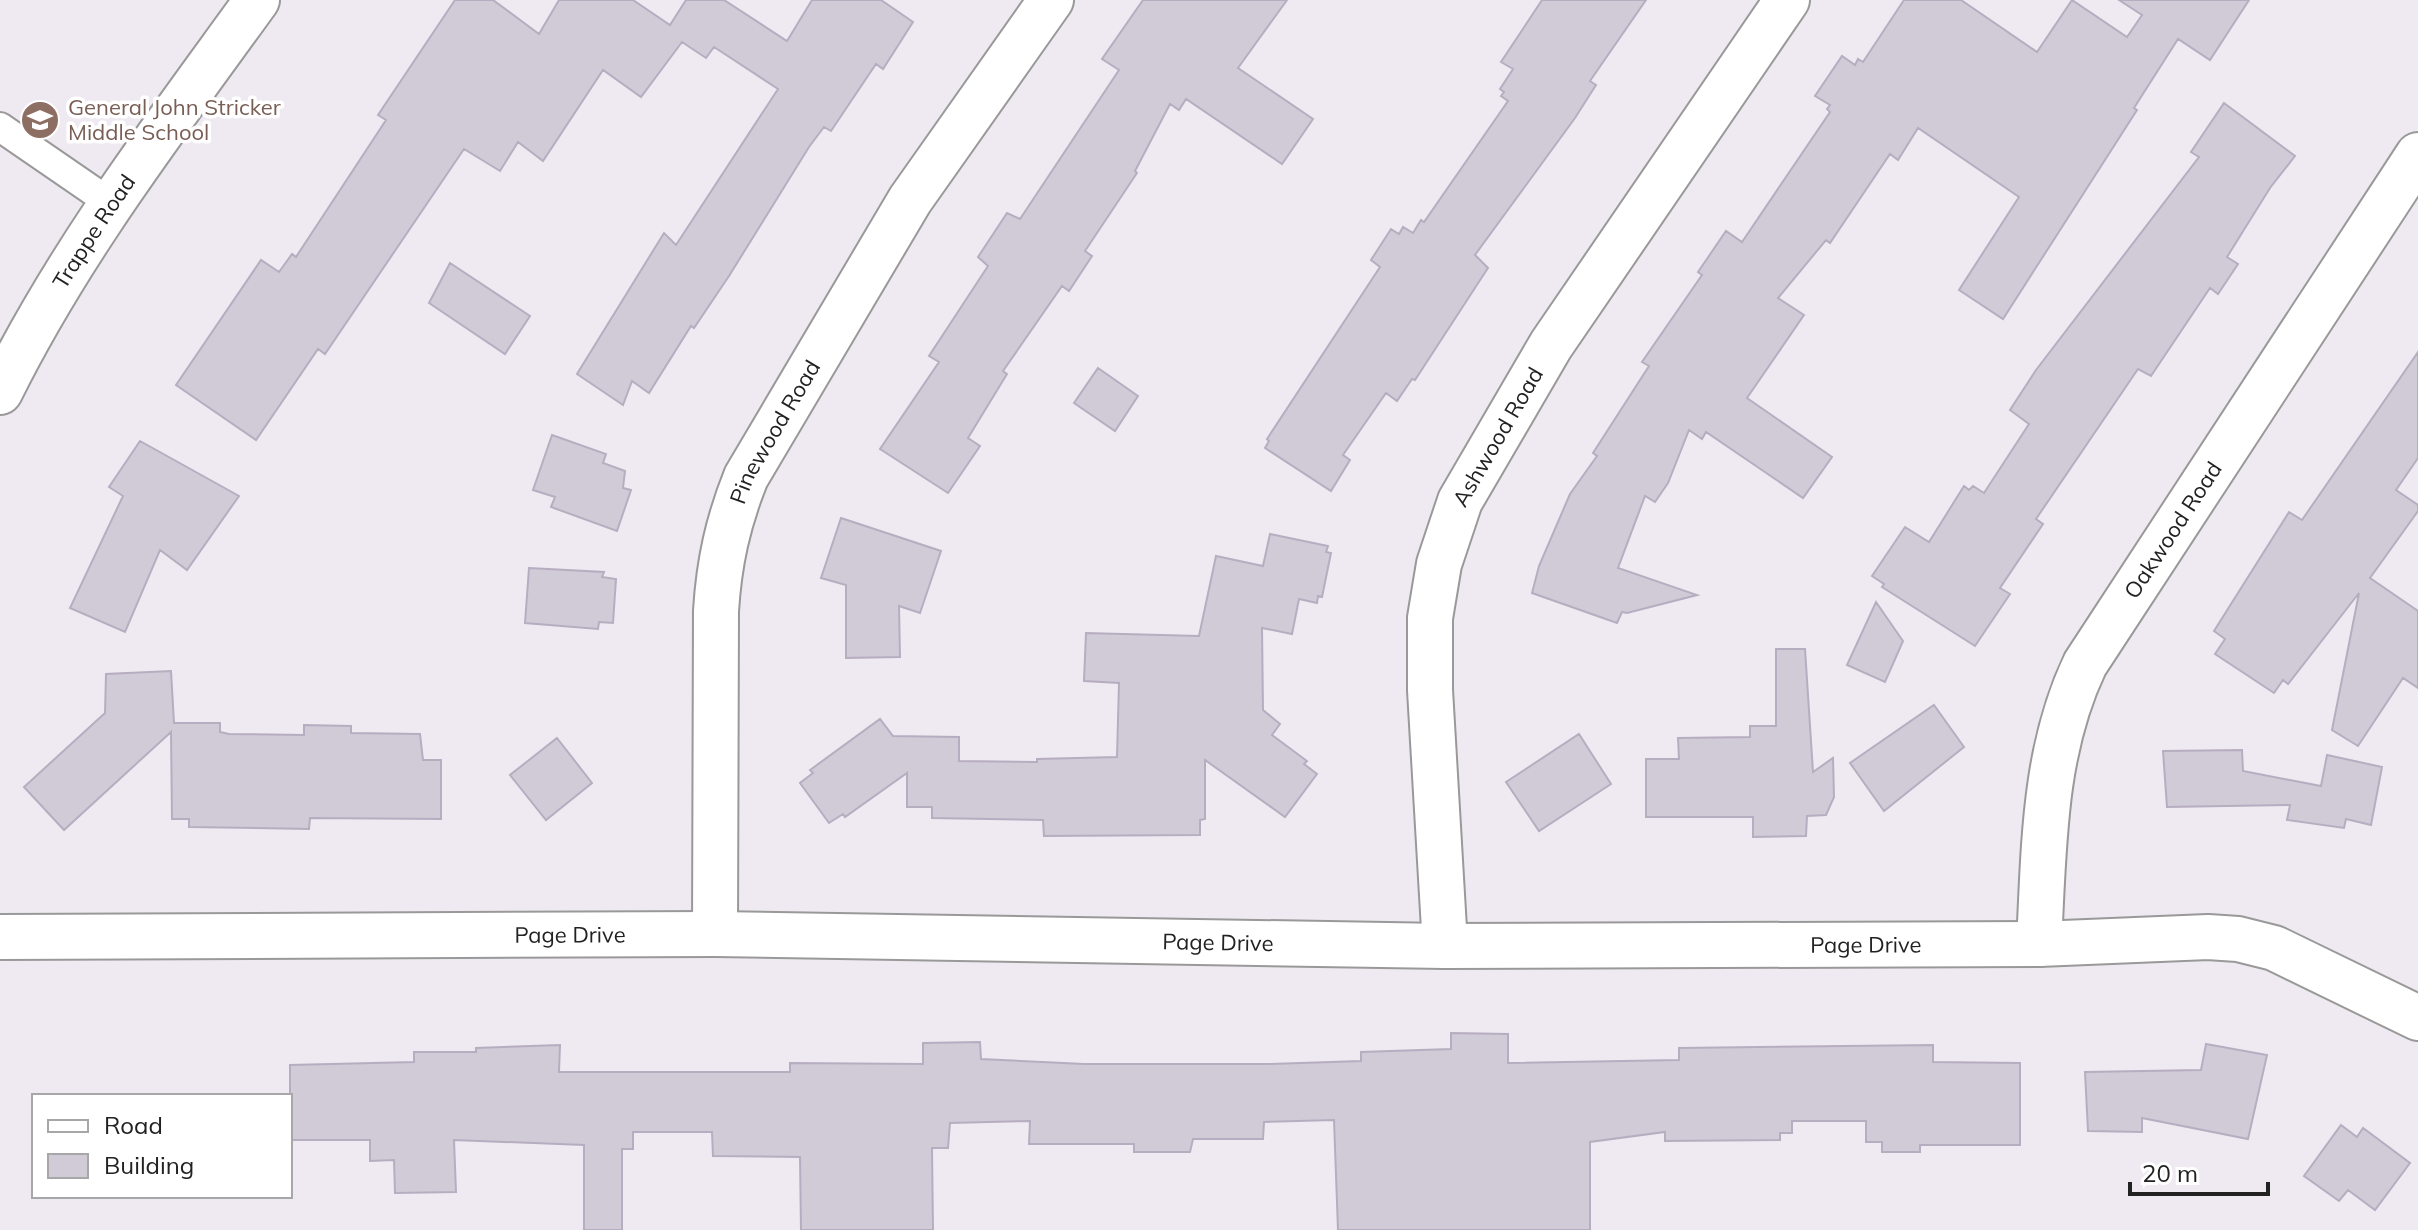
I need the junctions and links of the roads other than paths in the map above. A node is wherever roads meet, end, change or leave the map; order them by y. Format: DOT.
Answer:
graph roads {
  1 [pos="257,0"];
  2 [pos="1051,0"];
  3 [pos="1787,0"];
  4 [pos="0,127"];
  5 [pos="2418,155"];
  6 [pos="112,204"];
  7 [pos="0,392"];
  8 [pos="715,934"];
  9 [pos="0,937"];
  10 [pos="2039,944"];
  11 [pos="1445,946"];
  12 [pos="2418,1018"];
  1 -- 6 [label="street, Trappe Road"];
  2 -- 8 [label="street, Pinewood Road"];
  3 -- 11 [label="street, Ashwood Road"];
  4 -- 6 [label="lane"];
  5 -- 10 [label="street, Oakwood Road"];
  6 -- 7 [label="street, Trappe Road"];
  8 -- 9 [label="street, Page Drive"];
  8 -- 11 [label="street, Page Drive"];
  10 -- 11 [label="street, Page Drive"];
  10 -- 12 [label="street, Page Drive"];
}
